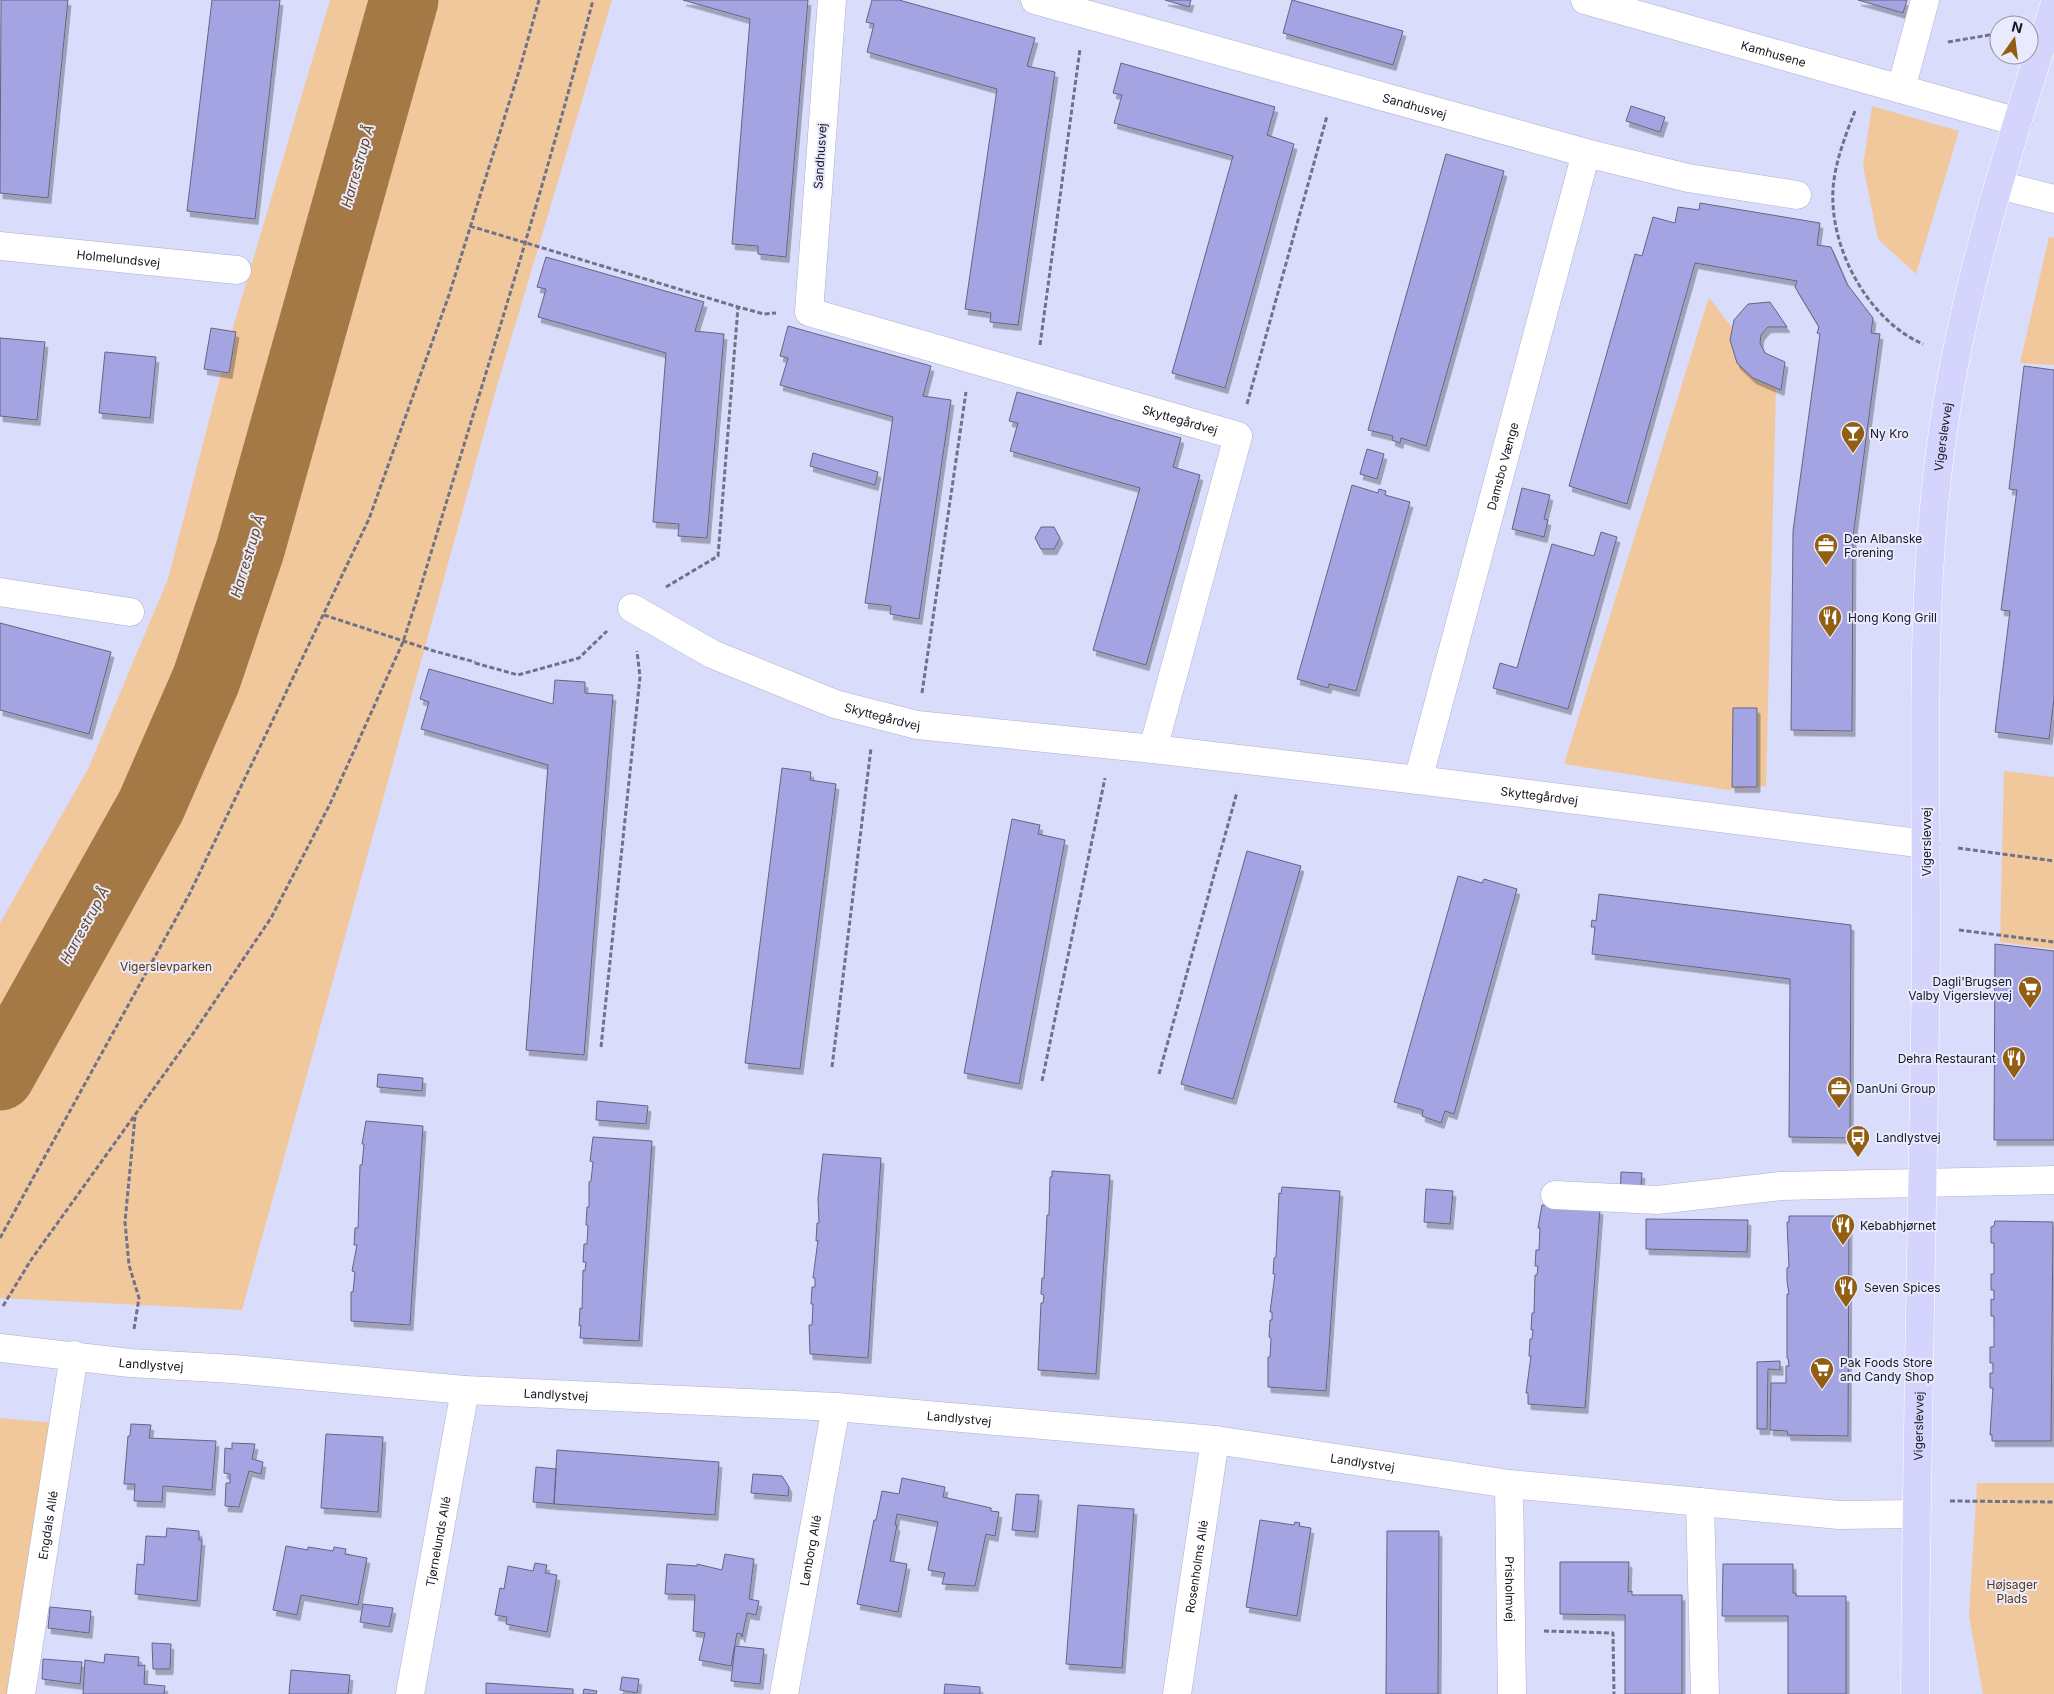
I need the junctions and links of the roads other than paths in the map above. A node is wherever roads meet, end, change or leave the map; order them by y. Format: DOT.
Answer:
graph roads {
  1 [pos="832,0"];
  2 [pos="1035,0"];
  3 [pos="1584,0"];
  4 [pos="1926,0"];
  5 [pos="2054,6"];
  6 [pos="1649,9"];
  7 [pos="1888,86"];
  8 [pos="2018,122"];
  9 [pos="1586,153"];
  10 [pos="1999,185"];
  11 [pos="1797,195"];
  12 [pos="2054,199"];
  13 [pos="0,246"];
  14 [pos="237,270"];
  15 [pos="809,312"];
  16 [pos="0,592"];
  17 [pos="632,608"];
  18 [pos="130,612"];
  19 [pos="1153,749"];
  20 [pos="1418,780"];
  21 [pos="1926,844"];
  22 [pos="2054,1180"];
  23 [pos="1923,1184"];
  24 [pos="1555,1195"];
  25 [pos="0,1348"];
  26 [pos="74,1355"];
  27 [pos="465,1390"];
  28 [pos="836,1407"];
  29 [pos="1215,1440"];
  30 [pos="1509,1484"];
  31 [pos="1700,1502"];
  32 [pos="1916,1508"];
  33 [pos="21,1694"];
  34 [pos="410,1694"];
  35 [pos="784,1694"];
  36 [pos="1177,1694"];
  37 [pos="1512,1694"];
  38 [pos="1705,1694"];
  39 [pos="1914,1694"];
  1 -- 15 [label="street, Sandhusvej"];
  2 -- 9 [label="street, Sandhusvej"];
  3 -- 6 [label="street, Kamhusene"];
  4 -- 7 [label="street"];
  5 -- 8 [label="main road, Vigerslevvej"];
  6 -- 7 [label="street, Kamhusene"];
  7 -- 8 [label="street, Kamhusene"];
  8 -- 10 [label="main road, Vigerslevvej"];
  9 -- 11 [label="street, Sandhusvej"];
  9 -- 20 [label="street, Damsbo Vænge"];
  10 -- 12 [label="street"];
  10 -- 21 [label="main road, Vigerslevvej"];
  13 -- 14 [label="street, Holmelundsvej"];
  15 -- 19 [label="street, Skyttegårdvej"];
  16 -- 18 [label="street"];
  17 -- 19 [label="street, Skyttegårdvej"];
  19 -- 20 [label="street, Skyttegårdvej"];
  20 -- 21 [label="street, Skyttegårdvej"];
  21 -- 23 [label="main road, Vigerslevvej"];
  22 -- 23 [label="street"];
  23 -- 24 [label="street"];
  23 -- 32 [label="main road, Vigerslevvej"];
  25 -- 26 [label="street, Landlystvej"];
  26 -- 27 [label="street, Landlystvej"];
  26 -- 33 [label="street, Engdals Allé"];
  27 -- 28 [label="street, Landlystvej"];
  27 -- 34 [label="street, Tjørnelunds Allé"];
  28 -- 29 [label="street, Landlystvej"];
  28 -- 35 [label="street, Lønborg Allé"];
  29 -- 30 [label="street, Landlystvej"];
  29 -- 36 [label="street, Rosenholms Allé"];
  30 -- 31 [label="street, Landlystvej"];
  30 -- 37 [label="street, Prisholmvej"];
  31 -- 32 [label="street, Landlystvej"];
  31 -- 38 [label="street"];
  32 -- 39 [label="main road, Vigerslevvej"];
}
